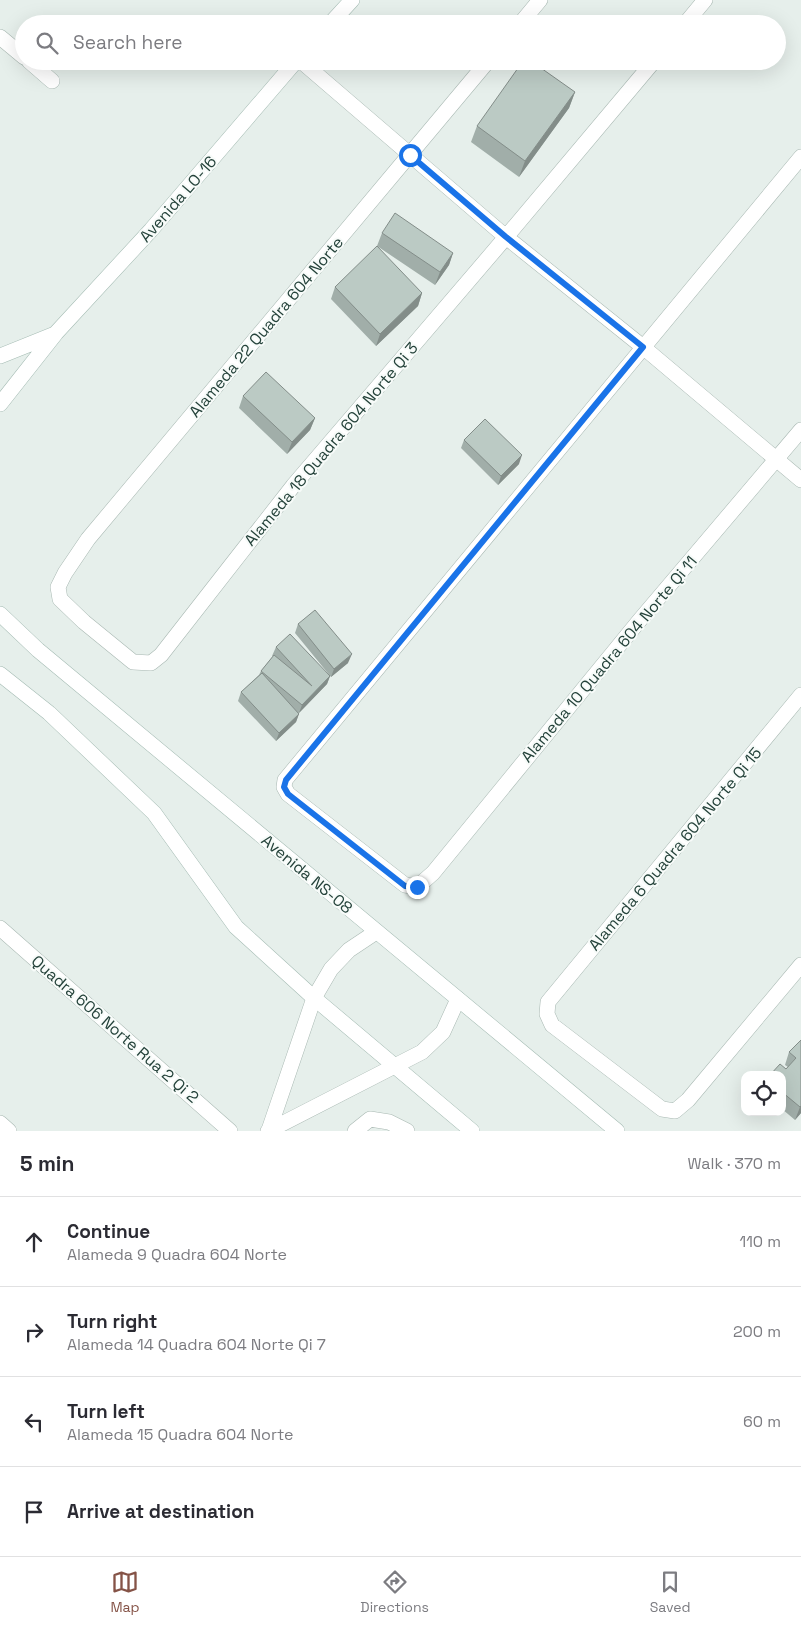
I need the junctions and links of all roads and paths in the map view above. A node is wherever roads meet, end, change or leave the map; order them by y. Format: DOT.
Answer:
graph roads {
  1 [pos="352,0"];
  2 [pos="540,0"];
  3 [pos="705,0"];
  4 [pos="338,15"];
  5 [pos="528,15"];
  6 [pos="692,15"];
  7 [pos="0,36"];
  8 [pos="15,49"];
  9 [pos="39,70"];
  10 [pos="288,70"];
  11 [pos="311,70"];
  12 [pos="481,70"];
  13 [pos="646,70"];
  14 [pos="52,81"];
  15 [pos="410,155"];
  16 [pos="801,157"];
  17 [pos="506,237"];
  18 [pos="56,333"];
  19 [pos="643,347"];
  20 [pos="0,356"];
  21 [pos="0,404"];
  22 [pos="801,430"];
  23 [pos="776,460"];
  24 [pos="801,480"];
  25 [pos="0,614"];
  26 [pos="161,655"];
  27 [pos="0,674"];
  28 [pos="801,695"];
  29 [pos="0,928"];
  30 [pos="376,932"];
  31 [pos="801,965"];
  32 [pos="314,998"];
  33 [pos="458,999"];
  34 [pos="396,1067"];
  35 [pos="0,1123"];
  36 [pos="9,1131"];
  37 [pos="230,1131"];
  38 [pos="268,1131"];
  39 [pos="355,1131"];
  40 [pos="407,1131"];
  41 [pos="472,1131"];
  42 [pos="617,1131"];
  1 -- 4 [label="street"];
  2 -- 5 [label="street"];
  3 -- 6 [label="street"];
  7 -- 8 [label="street"];
  9 -- 14 [label="street"];
  10 -- 18 [label="street, Avenida LO-16"];
  11 -- 15 [label="street"];
  12 -- 15 [label="street, Alameda 22 Quadra 604 Norte"];
  13 -- 17 [label="street, Alameda 18 Quadra 604 Norte Qi 3"];
  15 -- 17 [label="street"];
  15 -- 26 [label="street, Alameda 22 Quadra 604 Norte"];
  16 -- 19 [label="street"];
  17 -- 19 [label="street"];
  17 -- 26 [label="street, Alameda 18 Quadra 604 Norte Qi 3"];
  18 -- 20 [label="street, Avenida LO-16"];
  18 -- 21 [label="street, Avenida LO-16"];
  19 -- 23 [label="street"];
  19 -- 23 [label="street, Alameda 10 Quadra 604 Norte Qi 11"];
  22 -- 23 [label="street, Alameda 10 Quadra 604 Norte Qi 11"];
  23 -- 24 [label="street"];
  25 -- 30 [label="street, Avenida NS-08"];
  27 -- 32 [label="street"];
  28 -- 31 [label="street, Alameda 6 Quadra 604 Norte Qi 15"];
  29 -- 37 [label="street, Quadra 606 Norte Rua 2 Qi 2"];
  30 -- 32 [label="street"];
  30 -- 33 [label="street, Avenida NS-08"];
  32 -- 34 [label="street"];
  32 -- 38 [label="street"];
  33 -- 34 [label="street"];
  33 -- 42 [label="street, Avenida NS-08"];
  34 -- 38 [label="street"];
  34 -- 41 [label="street"];
  35 -- 36 [label="street"];
  39 -- 40 [label="street"];
}
